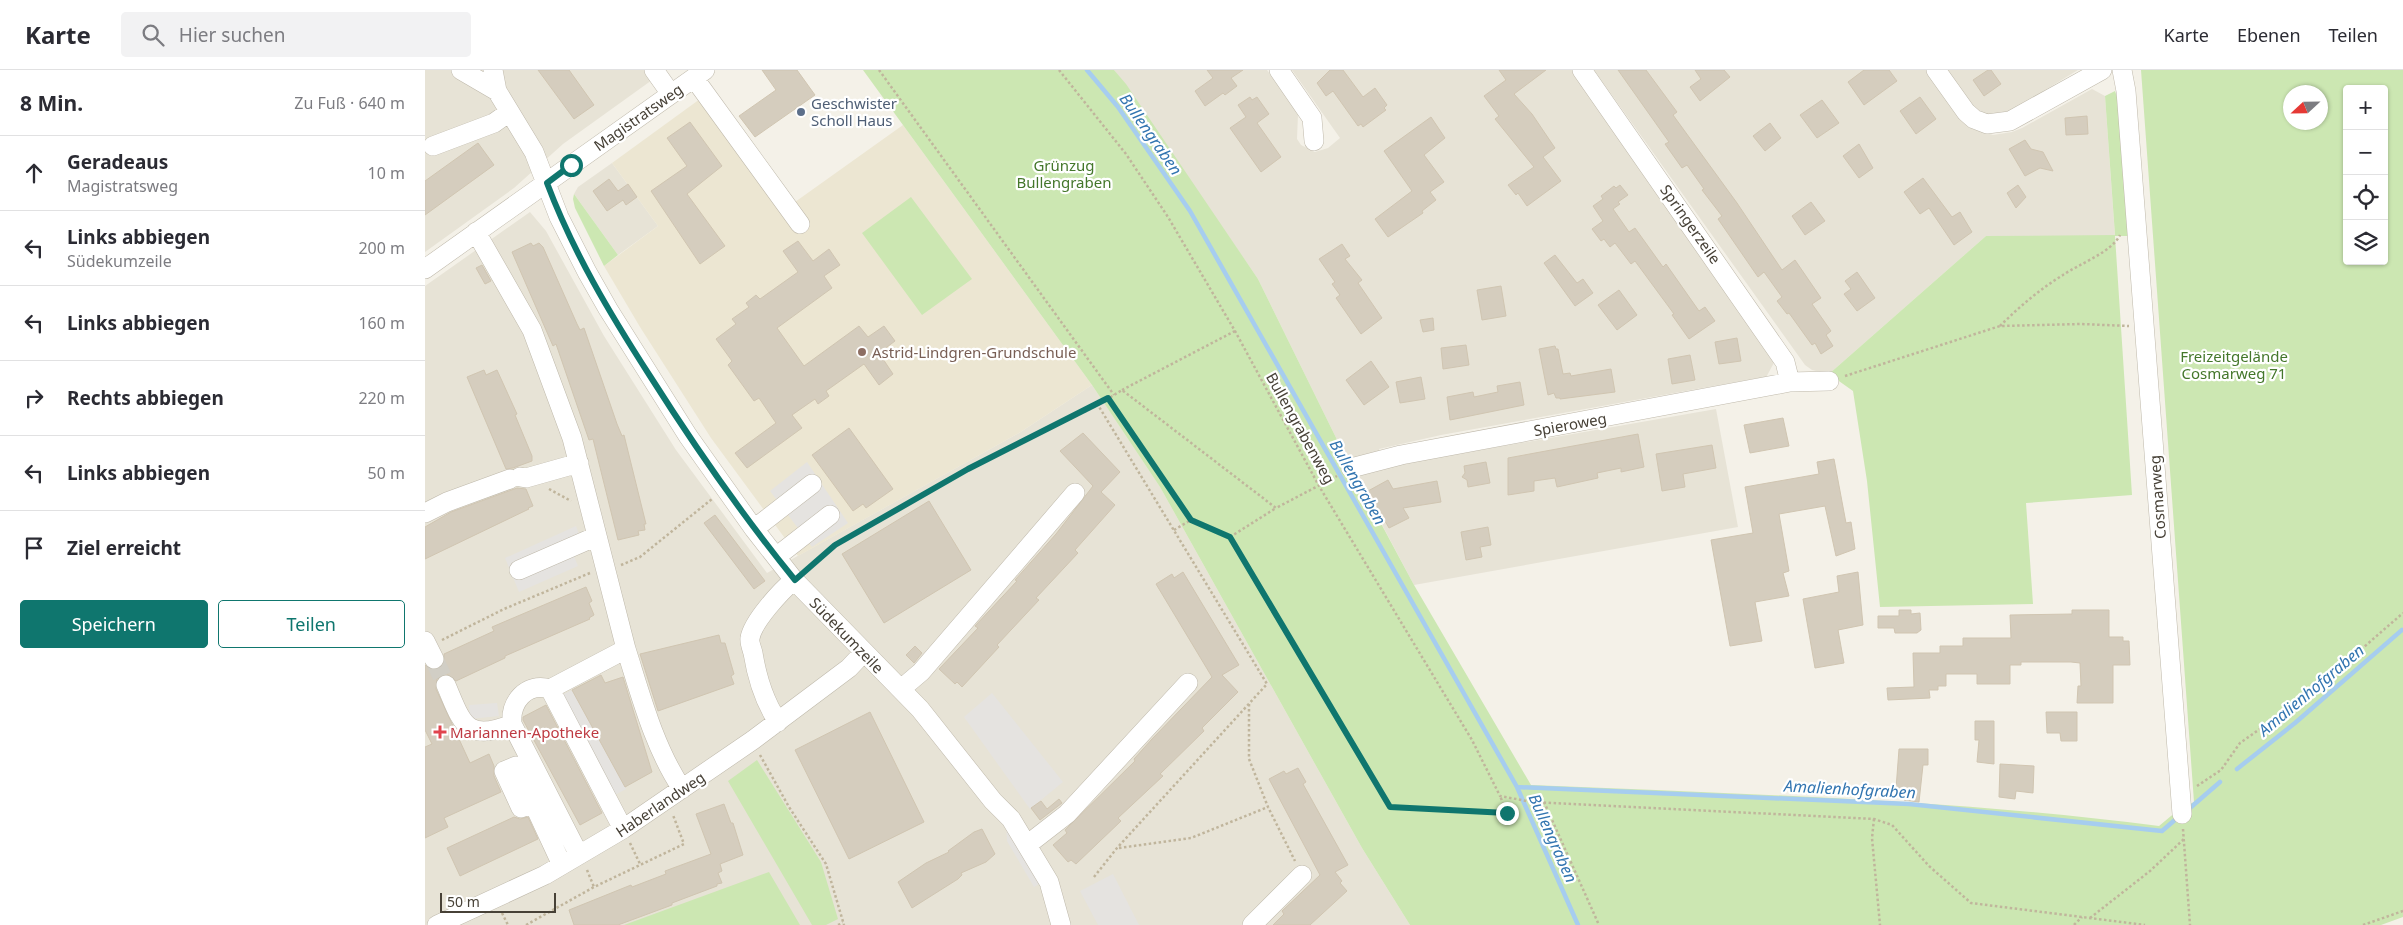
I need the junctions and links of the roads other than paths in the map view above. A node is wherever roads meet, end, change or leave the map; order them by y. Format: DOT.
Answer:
graph roads {
  1 [pos="461,70"];
  2 [pos="493,70"];
  3 [pos="654,70"];
  4 [pos="1279,70"];
  5 [pos="1582,70"];
  6 [pos="1936,70"];
  7 [pos="2102,70"];
  8 [pos="2122,70"];
  9 [pos="700,74"];
  10 [pos="497,91"];
  11 [pos="671,94"];
  12 [pos="509,113"];
  13 [pos="1313,141"];
  14 [pos="433,146"];
  15 [pos="547,183"];
  16 [pos="800,224"];
  17 [pos="476,232"];
  18 [pos="425,269"];
  19 [pos="1829,381"];
  20 [pos="1790,382"];
  21 [pos="579,463"];
  22 [pos="1351,468"];
  23 [pos="812,484"];
  24 [pos="1075,493"];
  25 [pos="425,513"];
  26 [pos="830,515"];
  27 [pos="754,529"];
  28 [pos="597,536"];
  29 [pos="776,557"];
  30 [pos="519,570"];
  31 [pos="795,580"];
  32 [pos="626,649"];
  33 [pos="864,652"];
  34 [pos="1188,683"];
  35 [pos="446,685"];
  36 [pos="550,689"];
  37 [pos="901,689"];
  38 [pos="778,722"];
  39 [pos="512,724"];
  40 [pos="682,789"];
  41 [pos="533,803"];
  42 [pos="2181,805"];
  43 [pos="627,836"];
  44 [pos="1027,846"];
  45 [pos="583,862"];
  46 [pos="562,865"];
  47 [pos="1302,875"];
  48 [pos="474,917"];
  49 [pos="437,925"];
  50 [pos="1061,925"];
  51 [pos="1252,925"];
  1 -- 10 [label="street"];
  2 -- 10 [label="street"];
  3 -- 11 [label="street"];
  4 -- 13 [label="street"];
  5 -- 20 [label="street, Springerzeile"];
  6 -- 7 [label="street"];
  8 -- 42 [label="street, Cosmarweg"];
  9 -- 11 [label="street, Magistratsweg"];
  9 -- 16 [label="street"];
  10 -- 12 [label="street, Südekumzeile"];
  11 -- 15 [label="street, Magistratsweg"];
  12 -- 14 [label="street"];
  12 -- 15 [label="street, Südekumzeile"];
  15 -- 17 [label="street, Magistratsweg"];
  15 -- 27 [label="street, Südekumzeile"];
  17 -- 18 [label="street, Magistratsweg"];
  17 -- 21 [label="street"];
  19 -- 20 [label="street, Spieroweg"];
  20 -- 22 [label="street, Spieroweg"];
  21 -- 25 [label="street"];
  21 -- 28 [label="street"];
  23 -- 27 [label="street"];
  24 -- 37 [label="street"];
  26 -- 29 [label="street"];
  27 -- 29 [label="street, Südekumzeile"];
  28 -- 30 [label="street"];
  28 -- 32 [label="street"];
  29 -- 31 [label="street, Südekumzeile"];
  31 -- 33 [label="street, Südekumzeile"];
  31 -- 38 [label="street"];
  32 -- 36 [label="street"];
  32 -- 40 [label="street"];
  33 -- 37 [label="street, Südekumzeile"];
  33 -- 38 [label="street, Haberlandweg"];
  34 -- 44 [label="street"];
  35 -- 39 [label="street"];
  36 -- 39 [label="street"];
  36 -- 43 [label="street"];
  37 -- 44 [label="street, Südekumzeile"];
  38 -- 40 [label="street, Haberlandweg"];
  39 -- 45 [label="street"];
  40 -- 43 [label="street, Haberlandweg"];
  41 -- 46 [label="street"];
  43 -- 45 [label="street, Haberlandweg"];
  44 -- 50 [label="street, Südekumzeile"];
  45 -- 46 [label="street, Haberlandweg"];
  46 -- 48 [label="street, Haberlandweg"];
  47 -- 51 [label="street"];
  48 -- 49 [label="street, Haberlandweg"];
}
